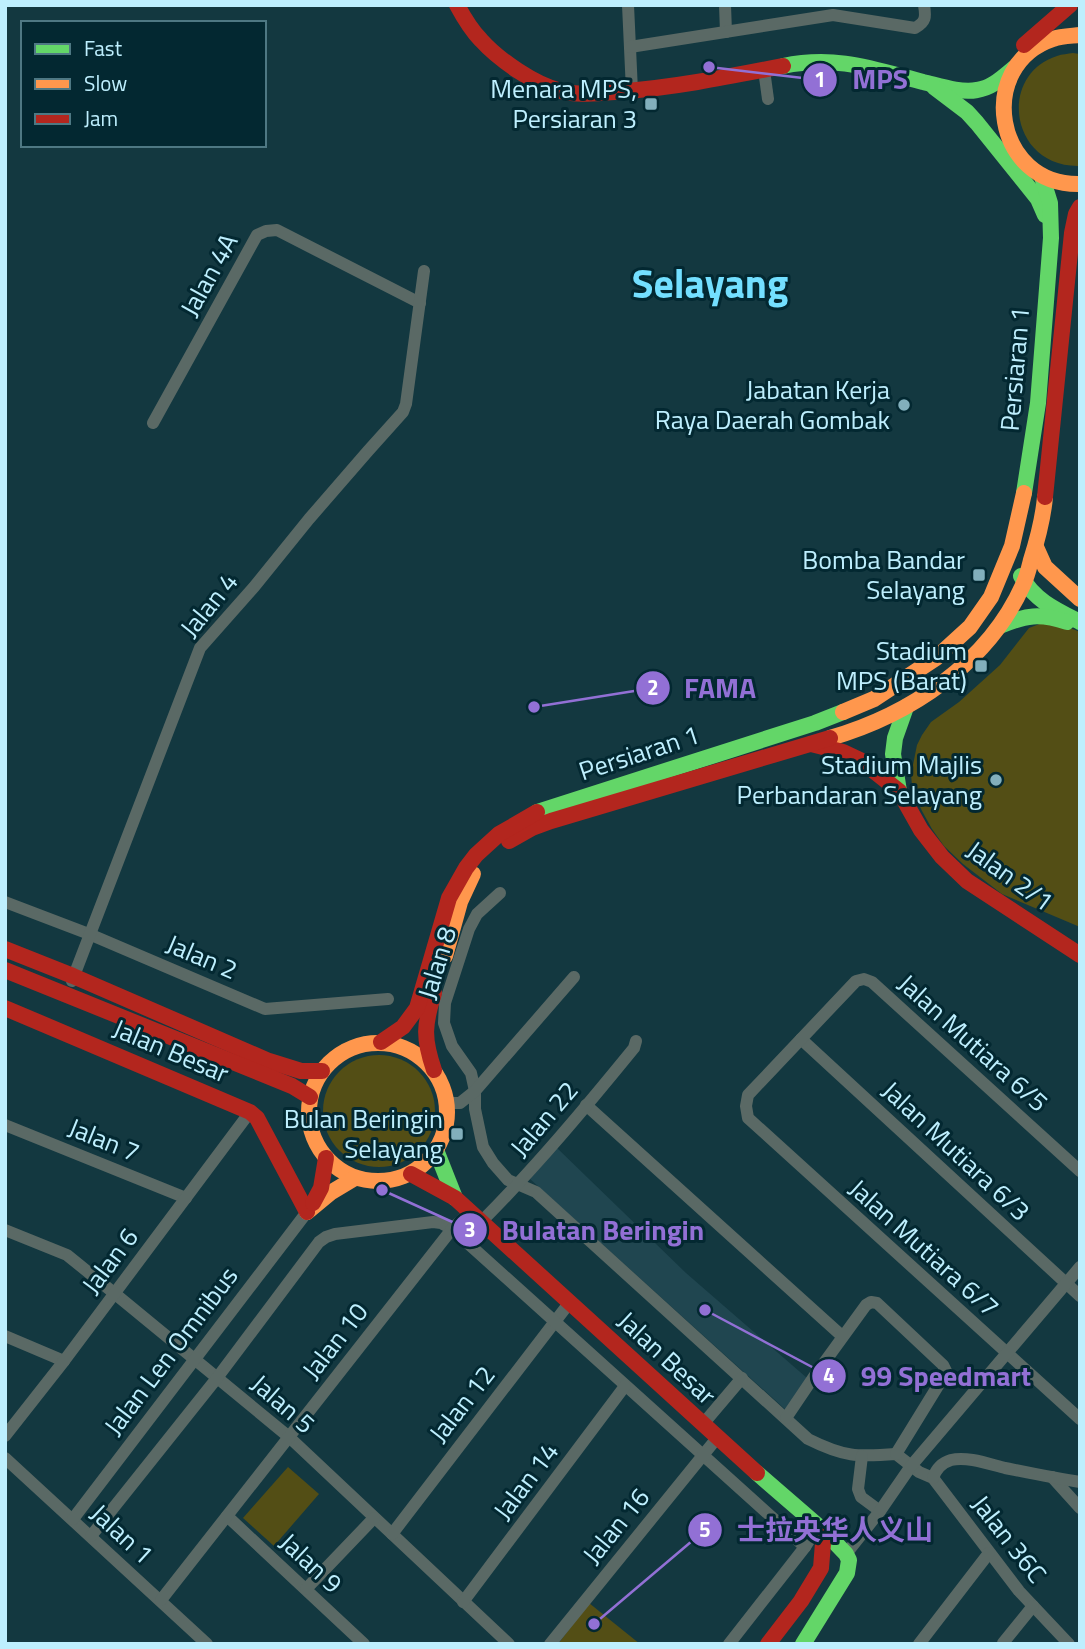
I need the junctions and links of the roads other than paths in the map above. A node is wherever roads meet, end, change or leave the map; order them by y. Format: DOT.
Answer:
graph roads {
  1 [pos="457,5"];
  2 [pos="628,5"];
  3 [pos="725,5"];
  4 [pos="924,5"];
  5 [pos="1072,5"];
  6 [pos="832,10"];
  7 [pos="726,32"];
  8 [pos="1080,35"];
  9 [pos="1040,44"];
  10 [pos="630,47"];
  11 [pos="1014,68"];
  12 [pos="764,70"];
  13 [pos="947,88"];
  14 [pos="632,91"];
  15 [pos="768,99"];
  16 [pos="1009,141"];
  17 [pos="1042,177"];
  18 [pos="1080,184"];
  19 [pos="1079,211"];
  20 [pos="1051,228"];
  21 [pos="424,271"];
  22 [pos="420,303"];
  23 [pos="153,423"];
  24 [pos="1031,456"];
  25 [pos="1036,547"];
  26 [pos="1024,584"];
  27 [pos="1077,593"];
  28 [pos="1080,622"];
  29 [pos="1080,627"];
  30 [pos="998,628"];
  31 [pos="946,649"];
  32 [pos="961,668"];
  33 [pos="906,707"];
  34 [pos="811,744"];
  35 [pos="900,791"];
  36 [pos="500,893"];
  37 [pos="5,902"];
  38 [pos="89,934"];
  39 [pos="5,949"];
  40 [pos="1080,955"];
  41 [pos="5,970"];
  42 [pos="73,976"];
  43 [pos="575,977"];
  44 [pos="80,999"];
  45 [pos="388,999"];
  46 [pos="5,1008"];
  47 [pos="802,1039"];
  48 [pos="636,1041"];
  49 [pos="381,1042"];
  50 [pos="322,1070"];
  51 [pos="434,1070"];
  52 [pos="474,1090"];
  53 [pos="310,1097"];
  54 [pos="447,1103"];
  55 [pos="586,1105"];
  56 [pos="250,1112"];
  57 [pos="5,1125"];
  58 [pos="436,1150"];
  59 [pos="326,1158"];
  60 [pos="1080,1171"];
  61 [pos="411,1174"];
  62 [pos="355,1178"];
  63 [pos="518,1185"];
  64 [pos="186,1198"];
  65 [pos="455,1198"];
  66 [pos="307,1212"];
  67 [pos="475,1217"];
  68 [pos="452,1229"];
  69 [pos="5,1230"];
  70 [pos="1080,1267"];
  71 [pos="1065,1283"];
  72 [pos="114,1293"];
  73 [pos="1080,1296"];
  74 [pos="570,1302"];
  75 [pos="555,1322"];
  76 [pos="5,1336"];
  77 [pos="842,1336"];
  78 [pos="1005,1353"];
  79 [pos="195,1360"];
  80 [pos="64,1361"];
  81 [pos="217,1378"];
  82 [pos="742,1378"];
  83 [pos="625,1386"];
  84 [pos="786,1418"];
  85 [pos="1080,1419"];
  86 [pos="703,1424"];
  87 [pos="5,1436"];
  88 [pos="289,1437"];
  89 [pos="717,1438"];
  90 [pos="896,1454"];
  91 [pos="703,1455"];
  92 [pos="862,1456"];
  93 [pos="5,1458"];
  94 [pos="911,1466"];
  95 [pos="1052,1477"];
  96 [pos="933,1478"];
  97 [pos="1080,1482"];
  98 [pos="1080,1508"];
  99 [pos="880,1511"];
  100 [pos="227,1516"];
  101 [pos="374,1518"];
  102 [pos="73,1519"];
  103 [pos="821,1529"];
  104 [pos="392,1534"];
  105 [pos="91,1536"];
  106 [pos="805,1547"];
  107 [pos="846,1553"];
  108 [pos="989,1553"];
  109 [pos="306,1590"];
  110 [pos="161,1600"];
  111 [pos="463,1602"];
  112 [pos="1033,1606"];
  113 [pos="1003,1643"];
  114 [pos="207,1644"];
  115 [pos="364,1644"];
  116 [pos="509,1644"];
  117 [pos="550,1644"];
  118 [pos="729,1644"];
  119 [pos="768,1644"];
  120 [pos="803,1644"];
  121 [pos="919,1644"];
  122 [pos="1069,1644"];
  1 -- 14 [label="main road"];
  2 -- 10 [label="street"];
  3 -- 7 [label="street"];
  4 -- 6 [label="street"];
  5 -- 9 [label="main road"];
  5 -- 13 [label="main road"];
  6 -- 7 [label="street"];
  7 -- 10 [label="street"];
  8 -- 9 [label="main road"];
  9 -- 11 [label="main road"];
  10 -- 14 [label="street"];
  11 -- 13 [label="main road"];
  11 -- 16 [label="main road"];
  12 -- 13 [label="main road"];
  12 -- 14 [label="main road"];
  12 -- 15 [label="street"];
  13 -- 16 [label="main road"];
  13 -- 20 [label="main road"];
  16 -- 17 [label="main road"];
  17 -- 18 [label="main road"];
  17 -- 20 [label="main road, Persiaran 1"];
  19 -- 25 [label="main road, Persiaran 1"];
  20 -- 24 [label="main road, Persiaran 1"];
  21 -- 22 [label="street, Jalan 4"];
  22 -- 23 [label="street, Jalan 4A"];
  22 -- 38 [label="street, Jalan 4"];
  24 -- 26 [label="main road"];
  24 -- 31 [label="main road, Persiaran 1"];
  25 -- 26 [label="main road, Persiaran 1"];
  25 -- 27 [label="main road"];
  26 -- 28 [label="main road"];
  26 -- 30 [label="main road, Persiaran 1"];
  29 -- 30 [label="main road"];
  30 -- 32 [label="main road, Persiaran 1"];
  31 -- 32 [label="main road"];
  31 -- 49 [label="main road, Persiaran 1"];
  32 -- 33 [label="main road, Persiaran 1"];
  33 -- 34 [label="main road, Persiaran 1"];
  33 -- 35 [label="main road, Jalan 2/1"];
  34 -- 35 [label="main road, Jalan 2/1"];
  34 -- 51 [label="main road, Persiaran 1"];
  35 -- 40 [label="main road, Jalan 2/1"];
  36 -- 52 [label="street, Jalan 8"];
  37 -- 38 [label="street, Jalan 2"];
  38 -- 42 [label="street, Jalan 4"];
  38 -- 45 [label="street, Jalan 2"];
  39 -- 42 [label="main road, Jalan Besar"];
  41 -- 44 [label="main road, Jalan Besar"];
  42 -- 44 [label="street"];
  42 -- 50 [label="main road, Jalan Besar"];
  43 -- 52 [label="street"];
  44 -- 53 [label="main road, Jalan Besar"];
  46 -- 56 [label="main road, Jalan Besar"];
  47 -- 60 [label="street, Jalan Mutiara 6/5"];
  47 -- 71 [label="street, Jalan Mutiara 6/3"];
  47 -- 78 [label="street, Jalan Mutiara 6/7"];
  48 -- 55 [label="street, Jalan 22"];
  49 -- 50 [label="main road"];
  49 -- 51 [label="main road"];
  50 -- 53 [label="main road"];
  51 -- 54 [label="main road"];
  52 -- 54 [label="street"];
  52 -- 63 [label="street, Jalan 8"];
  53 -- 59 [label="main road"];
  54 -- 58 [label="main road"];
  55 -- 63 [label="street, Jalan 22"];
  55 -- 77 [label="street"];
  56 -- 64 [label="street, Jalan 6"];
  56 -- 66 [label="main road, Jalan Besar"];
  57 -- 64 [label="street, Jalan 7"];
  58 -- 61 [label="main road"];
  58 -- 65 [label="main road, Jalan Besar"];
  59 -- 62 [label="main road"];
  59 -- 66 [label="main road, Jalan Len Omnibus"];
  61 -- 62 [label="main road"];
  61 -- 65 [label="main road, Jalan Besar"];
  62 -- 66 [label="main road, Jalan Len Omnibus"];
  63 -- 67 [label="street, Jalan 22"];
  63 -- 82 [label="street, Jalan 8"];
  64 -- 72 [label="street, Jalan 6"];
  65 -- 67 [label="main road, Jalan Besar"];
  66 -- 79 [label="street, Jalan Len Omnibus"];
  67 -- 68 [label="street, Jalan 10"];
  67 -- 74 [label="main road, Jalan Besar"];
  68 -- 75 [label="street"];
  68 -- 81 [label="street"];
  68 -- 88 [label="street, Jalan 10"];
  69 -- 72 [label="street, Jalan 5"];
  70 -- 71 [label="street"];
  71 -- 73 [label="street, Jalan Mutiara 6/3"];
  71 -- 78 [label="street"];
  72 -- 79 [label="street, Jalan 5"];
  72 -- 80 [label="street, Jalan 6"];
  74 -- 75 [label="street, Jalan 12"];
  74 -- 86 [label="main road, Jalan Besar"];
  75 -- 83 [label="street"];
  75 -- 104 [label="street, Jalan 12"];
  76 -- 80 [label="street"];
  77 -- 84 [label="street"];
  77 -- 90 [label="street"];
  78 -- 85 [label="street, Jalan Mutiara 6/7"];
  78 -- 94 [label="street"];
  79 -- 81 [label="street, Jalan 5"];
  79 -- 102 [label="street, Jalan Len Omnibus"];
  80 -- 87 [label="street, Jalan 6"];
  81 -- 88 [label="street, Jalan 5"];
  81 -- 105 [label="street"];
  82 -- 84 [label="street, Jalan 8"];
  82 -- 86 [label="street"];
  83 -- 91 [label="street"];
  83 -- 111 [label="street, Jalan 14"];
  84 -- 92 [label="street, Jalan 8"];
  86 -- 89 [label="main road, Jalan Besar"];
  88 -- 100 [label="street, Jalan 10"];
  88 -- 101 [label="street, Jalan 5"];
  89 -- 91 [label="street, Jalan 16"];
  89 -- 103 [label="main road, Jalan Besar"];
  90 -- 92 [label="street, Jalan 8"];
  90 -- 94 [label="street, Jalan 36C"];
  91 -- 106 [label="street"];
  91 -- 117 [label="street, Jalan 16"];
  92 -- 99 [label="street"];
  93 -- 102 [label="street, Jalan 1"];
  94 -- 96 [label="street, Jalan 36C"];
  94 -- 99 [label="street"];
  95 -- 96 [label="street"];
  95 -- 97 [label="street"];
  95 -- 98 [label="street"];
  96 -- 108 [label="street, Jalan 36C"];
  99 -- 107 [label="street"];
  100 -- 109 [label="street, Jalan 9"];
  100 -- 110 [label="street, Jalan 10"];
  101 -- 104 [label="street, Jalan 5"];
  101 -- 109 [label="street"];
  102 -- 105 [label="street, Jalan 1"];
  103 -- 106 [label="street"];
  103 -- 107 [label="main road, Jalan Besar"];
  103 -- 119 [label="main road"];
  104 -- 111 [label="street, Jalan 5"];
  105 -- 110 [label="street, Jalan 1"];
  106 -- 118 [label="street"];
  107 -- 120 [label="main road"];
  108 -- 112 [label="street, Jalan 36C"];
  108 -- 121 [label="street"];
  109 -- 115 [label="street, Jalan 9"];
  110 -- 114 [label="street, Jalan 1"];
  111 -- 116 [label="street, Jalan 5"];
  112 -- 113 [label="street"];
  112 -- 122 [label="street, Jalan 36C"];
}
